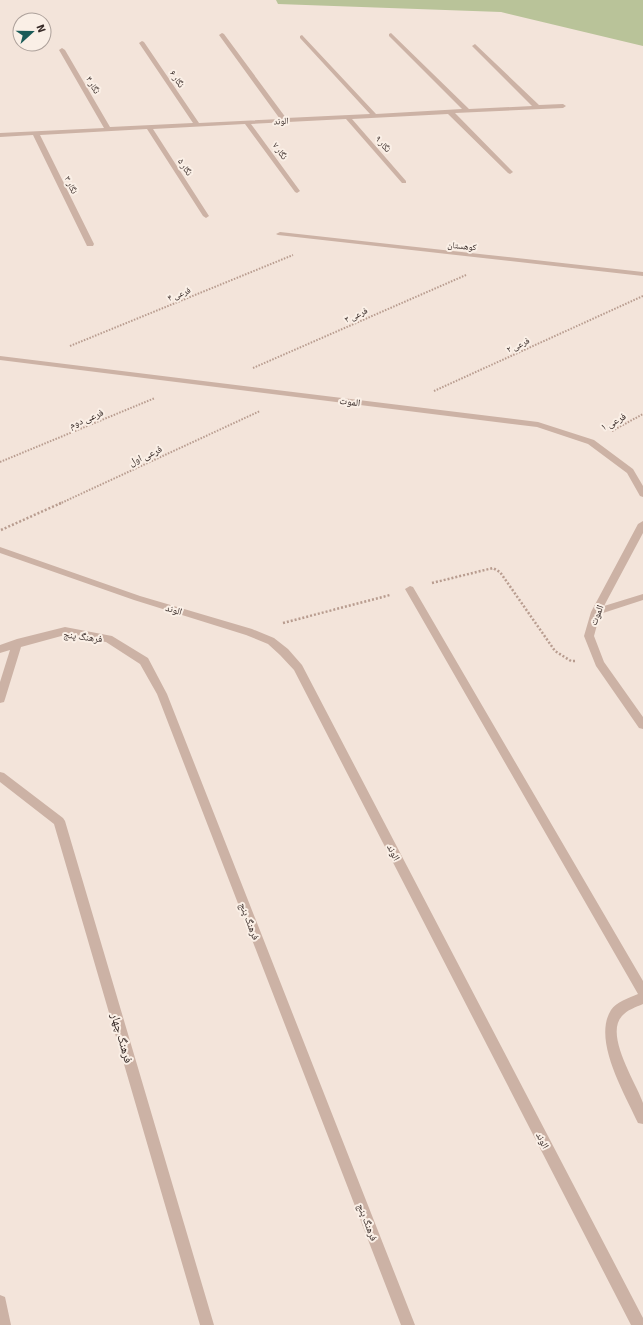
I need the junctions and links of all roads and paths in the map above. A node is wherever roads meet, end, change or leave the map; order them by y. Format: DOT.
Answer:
graph roads {
  1 [pos="222,35"];
  2 [pos="391,36"];
  3 [pos="302,37"];
  4 [pos="142,43"];
  5 [pos="475,46"];
  6 [pos="62,50"];
  7 [pos="563,106"];
  8 [pos="538,108"];
  9 [pos="467,111"];
  10 [pos="450,112"];
  11 [pos="375,116"];
  12 [pos="348,118"];
  13 [pos="285,121"];
  14 [pos="247,123"];
  15 [pos="197,125"];
  16 [pos="149,128"];
  17 [pos="108,130"];
  18 [pos="36,134"];
  19 [pos="0,135"];
  20 [pos="510,172"];
  21 [pos="404,182"];
  22 [pos="297,191"];
  23 [pos="206,216"];
  24 [pos="280,234"];
  25 [pos="90,244"];
  26 [pos="294,255"];
  27 [pos="501,260"];
  28 [pos="643,274"];
  29 [pos="643,296"];
  30 [pos="68,346"];
  31 [pos="0,358"];
  32 [pos="169,378"];
  33 [pos="217,384"];
  34 [pos="399,407"];
  35 [pos="261,411"];
  36 [pos="643,414"];
  37 [pos="591,442"];
  38 [pos="0,462"];
  39 [pos="643,494"];
  40 [pos="643,524"];
  41 [pos="0,530"];
  42 [pos="0,550"];
  43 [pos="410,589"];
  44 [pos="643,597"];
  45 [pos="596,612"];
  46 [pos="17,643"];
  47 [pos="0,649"];
  48 [pos="0,698"];
  49 [pos="643,725"];
  50 [pos="0,776"];
  51 [pos="643,992"];
  52 [pos="643,998"];
  53 [pos="643,1118"];
  54 [pos="0,1302"];
  55 [pos="4,1325"];
  56 [pos="207,1325"];
  57 [pos="408,1325"];
  58 [pos="639,1325"];
  1 -- 13 [label="street"];
  2 -- 9 [label="street"];
  3 -- 11 [label="street"];
  4 -- 15 [label="street, نگار ۶"];
  5 -- 8 [label="street"];
  6 -- 17 [label="street, نگار ۴"];
  7 -- 8 [label="street, الوند"];
  8 -- 9 [label="street, الوند"];
  9 -- 10 [label="street, الوند"];
  10 -- 11 [label="street, الوند"];
  10 -- 20 [label="street"];
  11 -- 12 [label="street, الوند"];
  12 -- 13 [label="street, الوند"];
  12 -- 21 [label="street, نگار ۹"];
  13 -- 14 [label="street, الوند"];
  14 -- 15 [label="street, الوند"];
  14 -- 22 [label="street, نگار ۷"];
  15 -- 16 [label="street, الوند"];
  16 -- 17 [label="street, الوند"];
  16 -- 23 [label="street, نگار ۵"];
  17 -- 18 [label="street, الوند"];
  18 -- 19 [label="street, الوند"];
  18 -- 25 [label="street, نگار ۳"];
  24 -- 27 [label="street, کوهستان"];
  26 -- 30 [label="path, فرعی ۴"];
  27 -- 28 [label="street, کوهستان"];
  27 -- 33 [label="path, فرعی ۳"];
  29 -- 34 [label="path, فرعی ۲"];
  31 -- 32 [label="street, الموت"];
  32 -- 33 [label="street, الموت"];
  32 -- 38 [label="path, فرعی دوم"];
  33 -- 34 [label="street, الموت"];
  34 -- 37 [label="street, الموت"];
  35 -- 41 [label="path, فرعی اول"];
  36 -- 37 [label="path, فرعی ۱"];
  37 -- 39 [label="street, الموت"];
  40 -- 45 [label="street, الموت"];
  42 -- 58 [label="street, الوند"];
  43 -- 51 [label="street"];
  44 -- 45 [label="street"];
  45 -- 49 [label="street, الموت"];
  46 -- 47 [label="street, فرهنگ پنج"];
  46 -- 48 [label="street"];
  46 -- 57 [label="street, فرهنگ پنج"];
  50 -- 56 [label="street, فرهنگ چهار"];
  52 -- 53 [label="street"];
  54 -- 55 [label="street"];
}
